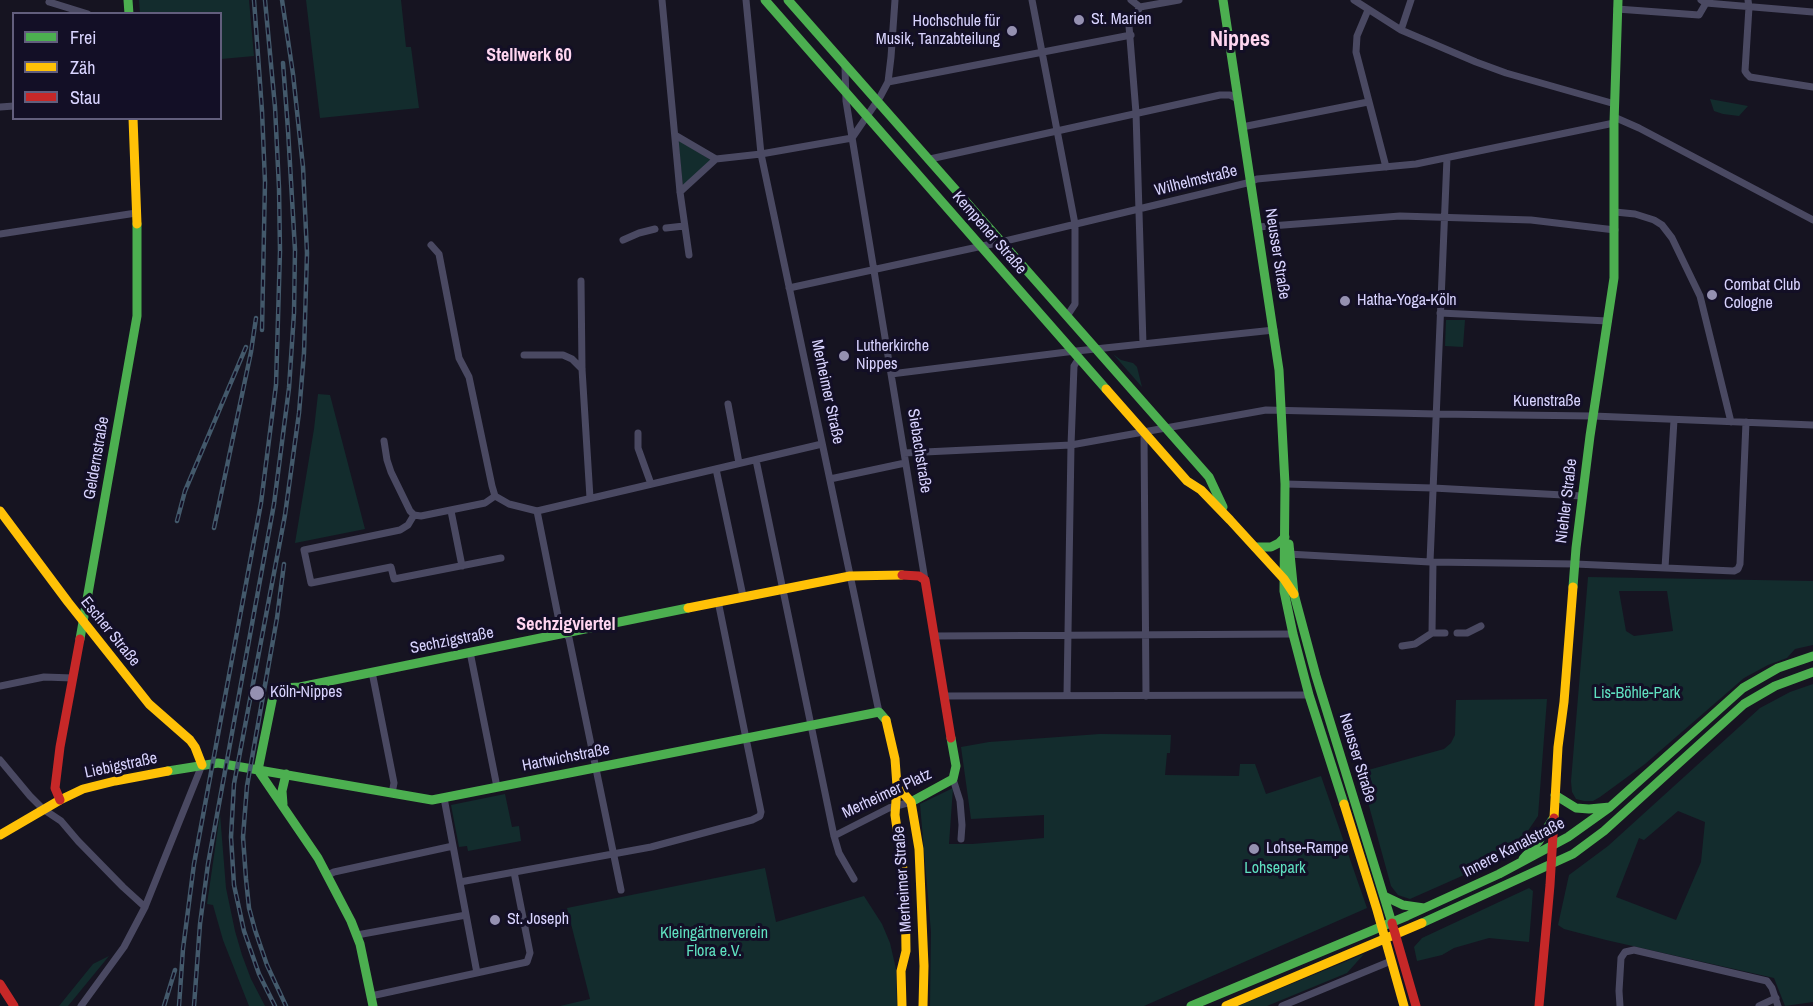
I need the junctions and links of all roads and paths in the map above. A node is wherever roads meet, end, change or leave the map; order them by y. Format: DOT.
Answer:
graph roads {
  1 [pos="50,0"];
  2 [pos="663,0"];
  3 [pos="746,0"];
  4 [pos="765,0"];
  5 [pos="788,0"];
  6 [pos="895,0"];
  7 [pos="1041,0"];
  8 [pos="1131,0"];
  9 [pos="1179,0"];
  10 [pos="1223,0"];
  11 [pos="1354,0"];
  12 [pos="1411,0"];
  13 [pos="1032,1"];
  14 [pos="1704,2"];
  15 [pos="1617,4"];
  16 [pos="1749,4"];
  17 [pos="1140,7"];
  18 [pos="1368,10"];
  19 [pos="82,12"];
  20 [pos="1813,12"];
  21 [pos="1401,30"];
  22 [pos="1131,35"];
  23 [pos="1042,52"];
  24 [pos="845,67"];
  25 [pos="888,82"];
  26 [pos="1813,87"];
  27 [pos="845,91"];
  28 [pos="1238,99"];
  29 [pos="877,101"];
  30 [pos="1368,102"];
  31 [pos="1615,104"];
  32 [pos="1136,113"];
  33 [pos="867,117"];
  34 [pos="133,120"];
  35 [pos="1614,120"];
  36 [pos="1242,127"];
  37 [pos="1058,130"];
  38 [pos="675,135"];
  39 [pos="852,138"];
  40 [pos="761,154"];
  41 [pos="1446,158"];
  42 [pos="716,159"];
  43 [pos="930,159"];
  44 [pos="1386,167"];
  45 [pos="1251,181"];
  46 [pos="680,192"];
  47 [pos="1140,209"];
  48 [pos="1615,212"];
  49 [pos="136,213"];
  50 [pos="1444,217"];
  51 [pos="1813,220"];
  52 [pos="1075,224"];
  53 [pos="684,226"];
  54 [pos="1258,226"];
  55 [pos="666,228"];
  56 [pos="655,229"];
  57 [pos="1615,230"];
  58 [pos="0,234"];
  59 [pos="623,240"];
  60 [pos="1001,242"];
  61 [pos="431,245"];
  62 [pos="982,246"];
  63 [pos="689,255"];
  64 [pos="873,269"];
  65 [pos="581,281"];
  66 [pos="789,288"];
  67 [pos="1440,313"];
  68 [pos="1067,316"];
  69 [pos="1608,321"];
  70 [pos="1274,330"];
  71 [pos="1143,344"];
  72 [pos="1096,349"];
  73 [pos="524,355"];
  74 [pos="1076,355"];
  75 [pos="582,369"];
  76 [pos="891,374"];
  77 [pos="728,404"];
  78 [pos="1282,410"];
  79 [pos="1436,414"];
  80 [pos="1593,416"];
  81 [pos="1674,420"];
  82 [pos="1731,422"];
  83 [pos="1746,422"];
  84 [pos="1813,425"];
  85 [pos="1166,428"];
  86 [pos="1144,432"];
  87 [pos="638,433"];
  88 [pos="384,441"];
  89 [pos="822,444"];
  90 [pos="1071,445"];
  91 [pos="904,453"];
  92 [pos="756,460"];
  93 [pos="905,463"];
  94 [pos="739,464"];
  95 [pos="716,469"];
  96 [pos="1204,471"];
  97 [pos="830,479"];
  98 [pos="651,484"];
  99 [pos="1192,484"];
  100 [pos="1285,484"];
  101 [pos="1433,488"];
  102 [pos="1582,495"];
  103 [pos="495,496"];
  104 [pos="590,498"];
  105 [pos="451,510"];
  106 [pos="0,511"];
  107 [pos="537,511"];
  108 [pos="414,515"];
  109 [pos="1286,515"];
  110 [pos="1230,520"];
  111 [pos="1285,542"];
  112 [pos="1255,547"];
  113 [pos="1291,555"];
  114 [pos="501,558"];
  115 [pos="1432,562"];
  116 [pos="1575,564"];
  117 [pos="462,566"];
  118 [pos="1665,568"];
  119 [pos="850,576"];
  120 [pos="1284,579"];
  121 [pos="925,580"];
  122 [pos="783,588"];
  123 [pos="1294,594"];
  124 [pos="742,596"];
  125 [pos="718,601"];
  126 [pos="82,621"];
  127 [pos="1481,626"];
  128 [pos="564,632"];
  129 [pos="1432,633"];
  130 [pos="1445,633"];
  131 [pos="1457,633"];
  132 [pos="1293,634"];
  133 [pos="1067,635"];
  134 [pos="1145,635"];
  135 [pos="935,636"];
  136 [pos="1402,646"];
  137 [pos="470,652"];
  138 [pos="1813,656"];
  139 [pos="372,672"];
  140 [pos="1813,672"];
  141 [pos="73,678"];
  142 [pos="0,686"];
  143 [pos="1067,695"];
  144 [pos="1309,695"];
  145 [pos="945,696"];
  146 [pos="1146,696"];
  147 [pos="1323,700"];
  148 [pos="879,712"];
  149 [pos="810,725"];
  150 [pos="746,738"];
  151 [pos="0,760"];
  152 [pos="202,765"];
  153 [pos="597,768"];
  154 [pos="258,770"];
  155 [pos="286,774"];
  156 [pos="953,779"];
  157 [pos="897,786"];
  158 [pos="497,787"];
  159 [pos="392,793"];
  160 [pos="1555,795"];
  161 [pos="444,798"];
  162 [pos="60,800"];
  163 [pos="911,802"];
  164 [pos="896,806"];
  165 [pos="1610,807"];
  166 [pos="284,808"];
  167 [pos="43,809"];
  168 [pos="1554,818"];
  169 [pos="1361,822"];
  170 [pos="1350,825"];
  171 [pos="0,835"];
  172 [pos="834,836"];
  173 [pos="961,839"];
  174 [pos="453,846"];
  175 [pos="1552,846"];
  176 [pos="615,854"];
  177 [pos="1517,865"];
  178 [pos="1552,865"];
  179 [pos="514,872"];
  180 [pos="328,875"];
  181 [pos="854,879"];
  182 [pos="460,882"];
  183 [pos="621,890"];
  184 [pos="1384,896"];
  185 [pos="145,907"];
  186 [pos="1424,908"];
  187 [pos="466,915"];
  188 [pos="1392,922"];
  189 [pos="1381,926"];
  190 [pos="357,935"];
  191 [pos="1396,935"];
  192 [pos="906,940"];
  193 [pos="922,940"];
  194 [pos="1385,940"];
  195 [pos="1391,961"];
  196 [pos="477,973"];
  197 [pos="0,984"];
  198 [pos="372,1001"];
  199 [pos="1777,1002"];
  200 [pos="14,1006"];
  201 [pos="81,1006"];
  202 [pos="902,1006"];
  203 [pos="923,1006"];
  204 [pos="1191,1006"];
  205 [pos="1226,1006"];
  206 [pos="1282,1006"];
  207 [pos="1404,1006"];
  208 [pos="1416,1006"];
  209 [pos="1539,1006"];
  210 [pos="1620,1006"];
  211 [pos="1760,1006"];
  1 -- 19 [label="street"];
  2 -- 38 [label="street"];
  3 -- 40 [label="street, Merheimer Straße"];
  4 -- 27 [label="street, Kempener Straße"];
  5 -- 24 [label="street, Kempener Straße"];
  6 -- 25 [label="street"];
  7 -- 13 [label="street"];
  8 -- 17 [label="street"];
  9 -- 17 [label="street"];
  10 -- 28 [label="street, Neusser Straße"];
  11 -- 18 [label="street"];
  12 -- 21 [label="street"];
  13 -- 23 [label="street"];
  14 -- 15 [label="street"];
  14 -- 16 [label="street"];
  15 -- 31 [label="street, Niehler Straße"];
  16 -- 20 [label="street"];
  16 -- 26 [label="street"];
  17 -- 22 [label="street"];
  18 -- 21 [label="street"];
  18 -- 30 [label="street"];
  21 -- 31 [label="street"];
  22 -- 23 [label="street"];
  22 -- 32 [label="street"];
  23 -- 25 [label="street"];
  23 -- 37 [label="street"];
  24 -- 27 [label="street, Siebachstraße"];
  24 -- 29 [label="street, Kempener Straße"];
  25 -- 29 [label="street"];
  27 -- 33 [label="street, Kempener Straße"];
  27 -- 39 [label="street, Siebachstraße"];
  28 -- 32 [label="street"];
  28 -- 36 [label="street, Neusser Straße"];
  29 -- 33 [label="street"];
  29 -- 43 [label="street, Kempener Straße"];
  30 -- 36 [label="street"];
  30 -- 44 [label="street"];
  31 -- 35 [label="street, Niehler Straße"];
  32 -- 37 [label="street"];
  32 -- 47 [label="street"];
  33 -- 39 [label="street"];
  33 -- 62 [label="street, Kempener Straße"];
  34 -- 49 [label="street, Geldernstraße"];
  35 -- 41 [label="street, Wilhelmstraße"];
  35 -- 48 [label="street, Niehler Straße"];
  35 -- 51 [label="street"];
  36 -- 45 [label="street, Neusser Straße"];
  37 -- 43 [label="street"];
  37 -- 52 [label="street"];
  38 -- 42 [label="street"];
  38 -- 46 [label="street"];
  39 -- 40 [label="street"];
  39 -- 64 [label="street, Siebachstraße"];
  40 -- 42 [label="street"];
  40 -- 66 [label="street, Merheimer Straße"];
  41 -- 44 [label="street, Wilhelmstraße"];
  41 -- 50 [label="street"];
  42 -- 46 [label="street"];
  43 -- 60 [label="street, Kempener Straße"];
  44 -- 45 [label="street, Wilhelmstraße"];
  45 -- 47 [label="street, Wilhelmstraße"];
  45 -- 54 [label="street, Neusser Straße"];
  46 -- 53 [label="street"];
  47 -- 52 [label="street, Wilhelmstraße"];
  47 -- 71 [label="street"];
  48 -- 57 [label="street, Niehler Straße"];
  48 -- 82 [label="street"];
  49 -- 58 [label="street"];
  49 -- 126 [label="street, Geldernstraße"];
  50 -- 54 [label="street"];
  50 -- 57 [label="street"];
  50 -- 67 [label="street"];
  52 -- 60 [label="street, Wilhelmstraße"];
  52 -- 68 [label="street"];
  53 -- 55 [label="street"];
  53 -- 63 [label="street"];
  54 -- 70 [label="street, Neusser Straße"];
  56 -- 59 [label="street"];
  57 -- 69 [label="street, Niehler Straße"];
  60 -- 62 [label="street, Wilhelmstraße"];
  60 -- 68 [label="street, Kempener Straße"];
  61 -- 103 [label="street"];
  62 -- 64 [label="street, Wilhelmstraße"];
  62 -- 74 [label="street, Kempener Straße"];
  64 -- 66 [label="street, Wilhelmstraße"];
  64 -- 76 [label="street, Siebachstraße"];
  65 -- 75 [label="street"];
  66 -- 89 [label="street, Merheimer Straße"];
  67 -- 69 [label="street"];
  67 -- 79 [label="street"];
  68 -- 72 [label="street, Kempener Straße"];
  69 -- 80 [label="street, Niehler Straße"];
  70 -- 71 [label="street"];
  70 -- 78 [label="street, Neusser Straße"];
  71 -- 72 [label="street"];
  72 -- 74 [label="street"];
  72 -- 85 [label="street, Kempener Straße"];
  73 -- 75 [label="street"];
  74 -- 76 [label="street"];
  74 -- 86 [label="street, Kempener Straße"];
  74 -- 90 [label="street"];
  75 -- 104 [label="street"];
  76 -- 91 [label="street, Siebachstraße"];
  77 -- 94 [label="street"];
  78 -- 79 [label="street, Kuenstraße"];
  78 -- 85 [label="street, Kuenstraße"];
  78 -- 100 [label="street, Neusser Straße"];
  79 -- 80 [label="street, Kuenstraße"];
  79 -- 101 [label="street"];
  80 -- 81 [label="street, Kuenstraße"];
  80 -- 102 [label="street, Niehler Straße"];
  81 -- 82 [label="street, Kuenstraße"];
  81 -- 118 [label="street"];
  82 -- 83 [label="street, Kuenstraße"];
  83 -- 84 [label="street, Kuenstraße"];
  83 -- 118 [label="street"];
  85 -- 86 [label="street, Kuenstraße"];
  85 -- 96 [label="street, Kempener Straße"];
  86 -- 90 [label="street, Kuenstraße"];
  86 -- 99 [label="street, Kempener Straße"];
  86 -- 134 [label="street"];
  87 -- 98 [label="street"];
  88 -- 108 [label="street"];
  89 -- 92 [label="street"];
  89 -- 97 [label="street, Merheimer Straße"];
  90 -- 91 [label="street, Kuenstraße"];
  90 -- 133 [label="street"];
  91 -- 93 [label="street, Siebachstraße"];
  92 -- 94 [label="street"];
  92 -- 122 [label="street"];
  93 -- 97 [label="street"];
  93 -- 121 [label="street, Siebachstraße"];
  94 -- 95 [label="street"];
  95 -- 98 [label="street"];
  95 -- 124 [label="street"];
  96 -- 99 [label="street"];
  96 -- 110 [label="street, Kempener Straße"];
  97 -- 119 [label="street, Merheimer Straße"];
  98 -- 104 [label="street"];
  99 -- 110 [label="street, Kempener Straße"];
  100 -- 101 [label="street"];
  100 -- 109 [label="street, Neusser Straße"];
  101 -- 102 [label="street"];
  101 -- 115 [label="street"];
  102 -- 116 [label="street, Niehler Straße"];
  103 -- 105 [label="street"];
  103 -- 107 [label="street"];
  104 -- 107 [label="street"];
  105 -- 108 [label="street"];
  105 -- 117 [label="street"];
  106 -- 126 [label="street, Escher Straße"];
  107 -- 128 [label="street"];
  108 -- 117 [label="street"];
  109 -- 111 [label="street, Neusser Straße"];
  109 -- 113 [label="street, Neusser Straße"];
  110 -- 112 [label="street, Kempener Straße"];
  111 -- 112 [label="street"];
  111 -- 113 [label="street"];
  111 -- 120 [label="street, Neusser Straße"];
  112 -- 120 [label="street, Kempener Straße"];
  113 -- 115 [label="street"];
  113 -- 123 [label="street, Neusser Straße"];
  114 -- 117 [label="street"];
  115 -- 116 [label="street"];
  115 -- 129 [label="street"];
  116 -- 118 [label="street"];
  116 -- 160 [label="street, Niehler Straße"];
  119 -- 121 [label="street, Sechzigstraße"];
  119 -- 122 [label="street, Sechzigstraße"];
  119 -- 148 [label="street, Merheimer Straße"];
  120 -- 123 [label="street, Kempener Straße"];
  120 -- 132 [label="street, Neusser Straße"];
  121 -- 135 [label="street, Siebachstraße"];
  122 -- 124 [label="street, Sechzigstraße"];
  122 -- 149 [label="street"];
  123 -- 147 [label="street, Neusser Straße"];
  124 -- 125 [label="street, Sechzigstraße"];
  125 -- 128 [label="street, Sechzigstraße"];
  125 -- 150 [label="street"];
  126 -- 141 [label="street, Geldernstraße"];
  126 -- 152 [label="street, Escher Straße"];
  127 -- 131 [label="street"];
  128 -- 137 [label="street, Sechzigstraße"];
  128 -- 153 [label="street"];
  129 -- 130 [label="street"];
  129 -- 136 [label="street"];
  132 -- 134 [label="street"];
  132 -- 144 [label="street, Neusser Straße"];
  133 -- 134 [label="street"];
  133 -- 135 [label="street"];
  133 -- 143 [label="street"];
  134 -- 146 [label="street"];
  135 -- 145 [label="street, Siebachstraße"];
  137 -- 139 [label="street, Sechzigstraße"];
  137 -- 158 [label="street"];
  138 -- 165 [label="street, Innere Kanalstraße"];
  139 -- 154 [label="street, Sechzigstraße"];
  139 -- 159 [label="street"];
  140 -- 178 [label="street, Innere Kanalstraße"];
  141 -- 142 [label="street"];
  141 -- 162 [label="street, Geldernstraße"];
  143 -- 145 [label="street"];
  143 -- 146 [label="street"];
  144 -- 146 [label="street"];
  144 -- 147 [label="street"];
  144 -- 170 [label="street, Neusser Straße"];
  145 -- 156 [label="street, Siebachstraße"];
  147 -- 169 [label="street, Neusser Straße"];
  148 -- 149 [label="street, Hartwichstraße"];
  148 -- 157 [label="street, Merheimer Straße"];
  149 -- 150 [label="street, Hartwichstraße"];
  149 -- 172 [label="street"];
  150 -- 153 [label="street, Hartwichstraße"];
  150 -- 176 [label="street"];
  151 -- 167 [label="street"];
  152 -- 154 [label="street, Liebigstraße"];
  152 -- 162 [label="street, Liebigstraße"];
  152 -- 185 [label="street"];
  153 -- 158 [label="street, Hartwichstraße"];
  153 -- 176 [label="street"];
  154 -- 155 [label="street, Hartwichstraße"];
  154 -- 166 [label="street"];
  155 -- 159 [label="street, Hartwichstraße"];
  155 -- 166 [label="street"];
  156 -- 163 [label="street, Merheimer Platz"];
  156 -- 173 [label="street, Siebachstraße"];
  157 -- 163 [label="street, Merheimer Straße"];
  157 -- 164 [label="street, Merheimer Straße"];
  158 -- 161 [label="street, Hartwichstraße"];
  159 -- 161 [label="street, Hartwichstraße"];
  160 -- 165 [label="street"];
  160 -- 168 [label="street, Niehler Straße"];
  161 -- 174 [label="street"];
  162 -- 167 [label="street, Liebigstraße"];
  163 -- 164 [label="street, Merheimer Platz"];
  163 -- 193 [label="street, Merheimer Straße"];
  164 -- 172 [label="street, Merheimer Platz"];
  164 -- 192 [label="street, Merheimer Straße"];
  165 -- 175 [label="street, Innere Kanalstraße"];
  166 -- 180 [label="street"];
  167 -- 171 [label="street, Liebigstraße"];
  167 -- 185 [label="street"];
  168 -- 175 [label="street, Niehler Straße"];
  168 -- 177 [label="street"];
  169 -- 170 [label="street"];
  169 -- 184 [label="street, Neusser Straße"];
  170 -- 189 [label="street, Neusser Straße"];
  172 -- 181 [label="street"];
  174 -- 180 [label="street"];
  174 -- 182 [label="street"];
  175 -- 177 [label="street, Innere Kanalstraße"];
  175 -- 178 [label="street, Niehler Straße"];
  176 -- 179 [label="street"];
  176 -- 183 [label="street"];
  177 -- 186 [label="street, Innere Kanalstraße"];
  178 -- 191 [label="street, Innere Kanalstraße"];
  178 -- 209 [label="street, Niehler Straße"];
  179 -- 182 [label="street"];
  179 -- 196 [label="street"];
  180 -- 190 [label="street"];
  182 -- 187 [label="street"];
  184 -- 186 [label="street"];
  184 -- 188 [label="street, Neusser Straße"];
  185 -- 201 [label="street"];
  186 -- 188 [label="street, Innere Kanalstraße"];
  187 -- 190 [label="street"];
  187 -- 196 [label="street"];
  188 -- 189 [label="street, Innere Kanalstraße"];
  188 -- 191 [label="street, Neusser Straße"];
  189 -- 194 [label="street, Neusser Straße"];
  189 -- 204 [label="street, Innere Kanalstraße"];
  190 -- 198 [label="street"];
  191 -- 194 [label="street, Innere Kanalstraße"];
  191 -- 208 [label="street, Neusser Straße"];
  192 -- 193 [label="street, Merheimer Straße"];
  192 -- 202 [label="street, Merheimer Straße"];
  193 -- 203 [label="street, Merheimer Straße"];
  194 -- 195 [label="street, Neusser Straße"];
  194 -- 205 [label="street, Innere Kanalstraße"];
  195 -- 206 [label="street"];
  195 -- 207 [label="street, Neusser Straße"];
  196 -- 198 [label="street"];
  197 -- 200 [label="street"];
  199 -- 210 [label="street"];
  199 -- 211 [label="street"];
}
